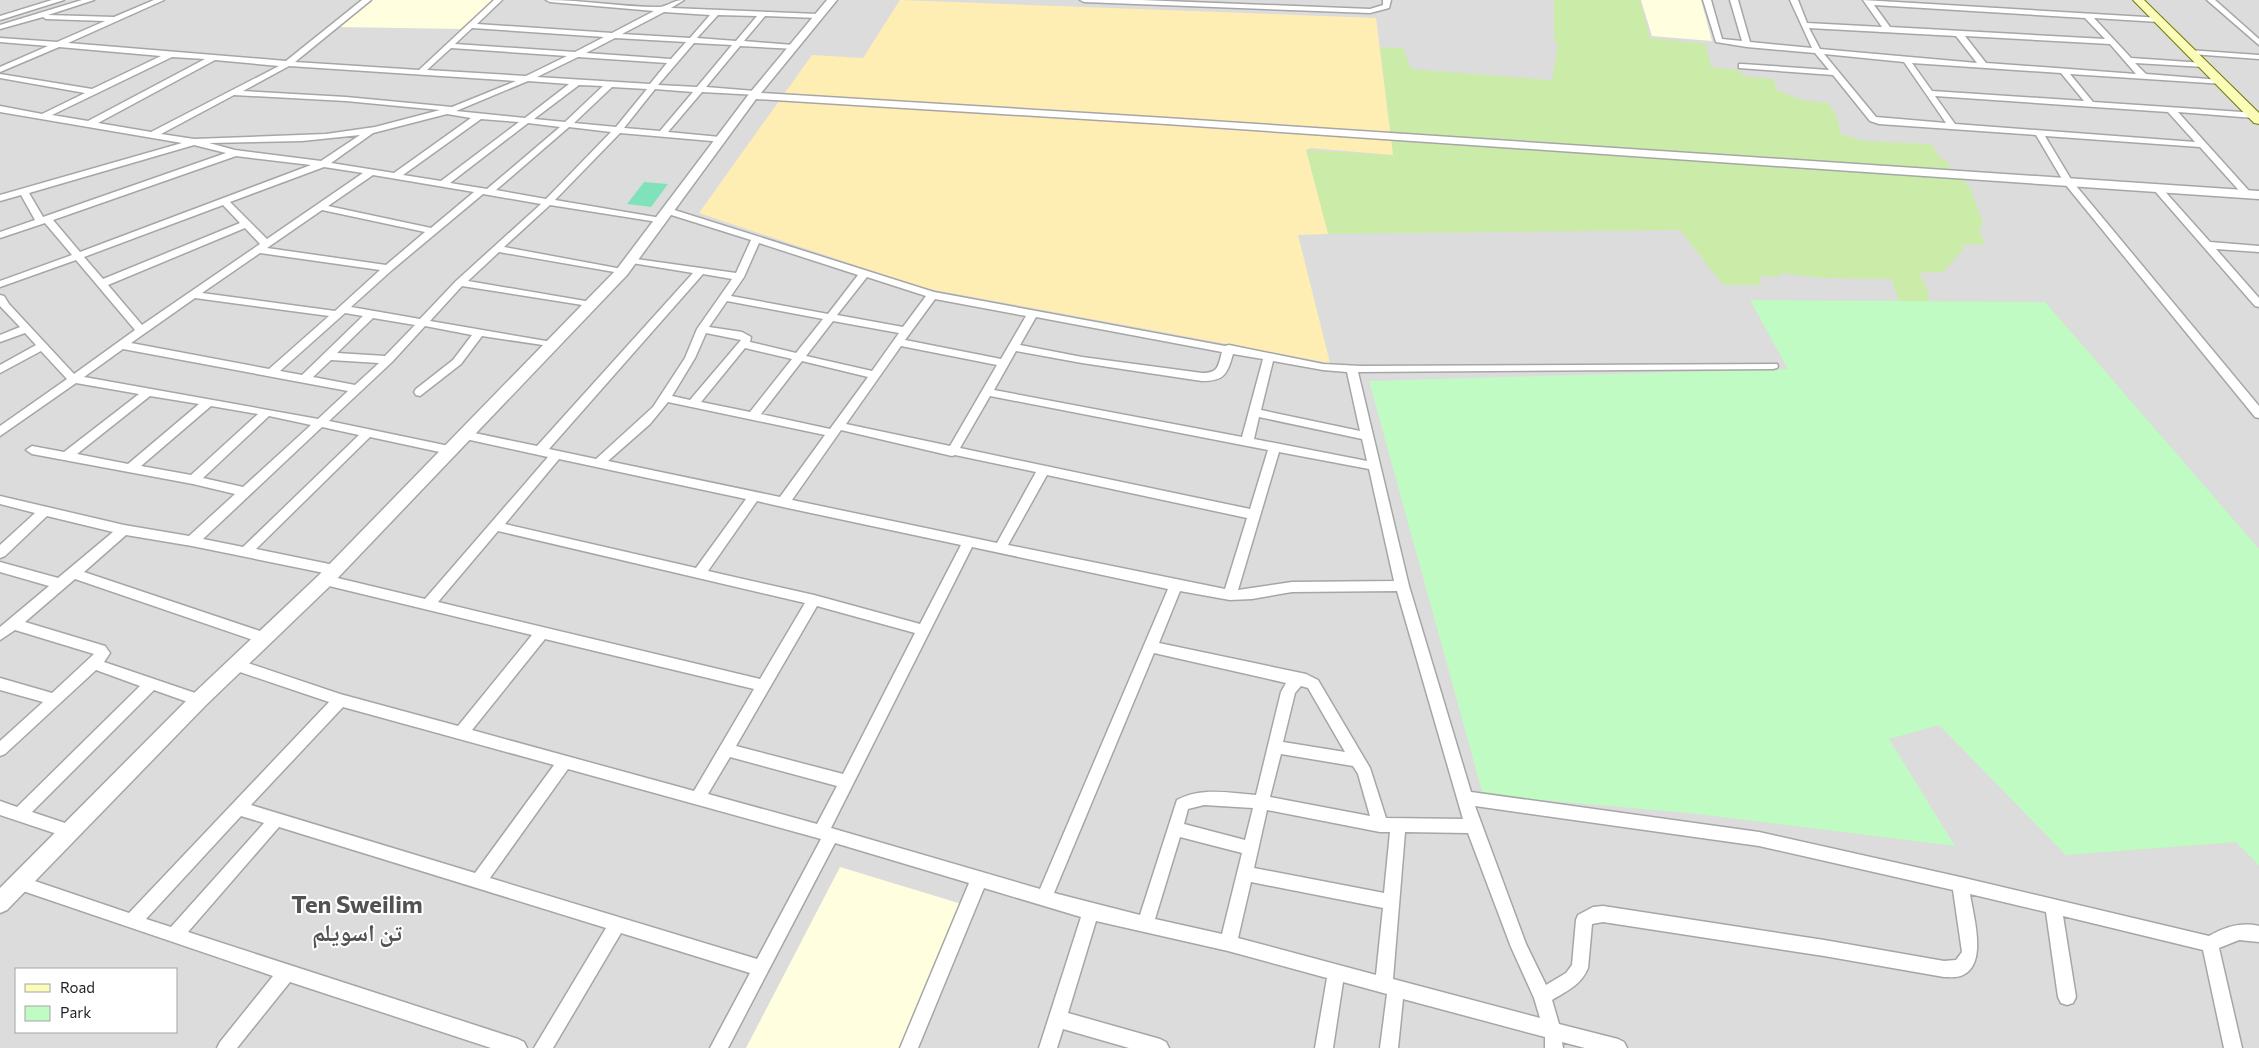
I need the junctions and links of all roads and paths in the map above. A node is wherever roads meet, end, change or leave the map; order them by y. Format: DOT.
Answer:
graph roads {
  1 [pos="60,0"];
  2 [pos="90,0"];
  3 [pos="160,0"];
  4 [pos="367,0"];
  5 [pos="498,0"];
  6 [pos="550,0"];
  7 [pos="680,0"];
  8 [pos="832,0"];
  9 [pos="1084,0"];
  10 [pos="1312,0"];
  11 [pos="1387,0"];
  12 [pos="1708,0"];
  13 [pos="1734,0"];
  14 [pos="1794,0"];
  15 [pos="2002,0"];
  16 [pos="2138,0"];
  17 [pos="2212,0"];
  18 [pos="1113,1"];
  19 [pos="1868,1"];
  20 [pos="1181,2"];
  21 [pos="665,8"];
  22 [pos="1312,9"];
  23 [pos="2011,11"];
  24 [pos="715,14"];
  25 [pos="763,14"];
  26 [pos="36,16"];
  27 [pos="818,16"];
  28 [pos="2088,16"];
  29 [pos="0,18"];
  30 [pos="115,19"];
  31 [pos="2158,20"];
  32 [pos="1804,25"];
  33 [pos="471,26"];
  34 [pos="2240,26"];
  35 [pos="2250,26"];
  36 [pos="0,27"];
  37 [pos="1887,29"];
  38 [pos="1959,34"];
  39 [pos="612,35"];
  40 [pos="691,40"];
  41 [pos="2,41"];
  42 [pos="2113,42"];
  43 [pos="2259,43"];
  44 [pos="738,44"];
  45 [pos="58,45"];
  46 [pos="1747,45"];
  47 [pos="449,46"];
  48 [pos="793,47"];
  49 [pos="1818,52"];
  50 [pos="2191,52"];
  51 [pos="173,53"];
  52 [pos="574,54"];
  53 [pos="216,57"];
  54 [pos="2259,57"];
  55 [pos="1906,60"];
  56 [pos="2129,60"];
  57 [pos="673,61"];
  58 [pos="288,64"];
  59 [pos="1983,65"];
  60 [pos="2204,65"];
  61 [pos="1742,66"];
  62 [pos="0,70"];
  63 [pos="422,71"];
  64 [pos="2062,71"];
  65 [pos="1835,73"];
  66 [pos="0,76"];
  67 [pos="2143,76"];
  68 [pos="528,79"];
  69 [pos="577,82"];
  70 [pos="2221,82"];
  71 [pos="610,84"];
  72 [pos="653,86"];
  73 [pos="701,89"];
  74 [pos="93,92"];
  75 [pos="232,93"];
  76 [pos="1929,93"];
  77 [pos="754,94"];
  78 [pos="2091,104"];
  79 [pos="0,109"];
  80 [pos="2170,109"];
  81 [pos="455,110"];
  82 [pos="446,113"];
  83 [pos="44,116"];
  84 [pos="479,116"];
  85 [pos="2256,117"];
  86 [pos="526,121"];
  87 [pos="90,124"];
  88 [pos="567,126"];
  89 [pos="1953,126"];
  90 [pos="374,131"];
  91 [pos="618,131"];
  92 [pos="2039,133"];
  93 [pos="662,134"];
  94 [pos="152,135"];
  95 [pos="256,139"];
  96 [pos="720,140"];
  97 [pos="194,142"];
  98 [pos="2202,145"];
  99 [pos="235,153"];
  100 [pos="323,164"];
  101 [pos="371,172"];
  102 [pos="396,176"];
  103 [pos="2068,182"];
  104 [pos="443,184"];
  105 [pos="2157,188"];
  106 [pos="23,191"];
  107 [pos="485,192"];
  108 [pos="2247,194"];
  109 [pos="2259,194"];
  110 [pos="0,198"];
  111 [pos="224,201"];
  112 [pos="548,202"];
  113 [pos="320,207"];
  114 [pos="665,216"];
  115 [pos="44,220"];
  116 [pos="246,224"];
  117 [pos="433,231"];
  118 [pos="0,235"];
  119 [pos="756,239"];
  120 [pos="2208,246"];
  121 [pos="261,247"];
  122 [pos="497,249"];
  123 [pos="2259,249"];
  124 [pos="79,256"];
  125 [pos="632,260"];
  126 [pos="388,268"];
  127 [pos="700,271"];
  128 [pos="622,272"];
  129 [pos="864,274"];
  130 [pos="739,277"];
  131 [pos="460,283"];
  132 [pos="0,284"];
  133 [pos="101,284"];
  134 [pos="192,295"];
  135 [pos="932,295"];
  136 [pos="725,298"];
  137 [pos="2,304"];
  138 [pos="2259,304"];
  139 [pos="591,305"];
  140 [pos="340,311"];
  141 [pos="1033,313"];
  142 [pos="372,314"];
  143 [pos="830,318"];
  144 [pos="421,323"];
  145 [pos="27,328"];
  146 [pos="702,329"];
  147 [pos="141,331"];
  148 [pos="906,331"];
  149 [pos="479,333"];
  150 [pos="0,339"];
  151 [pos="898,342"];
  152 [pos="743,344"];
  153 [pos="43,345"];
  154 [pos="121,345"];
  155 [pos="552,345"];
  156 [pos="1012,347"];
  157 [pos="1230,348"];
  158 [pos="328,356"];
  159 [pos="1269,356"];
  160 [pos="799,357"];
  161 [pos="388,360"];
  162 [pos="1003,363"];
  163 [pos="1772,366"];
  164 [pos="1352,369"];
  165 [pos="0,370"];
  166 [pos="273,372"];
  167 [pos="874,375"];
  168 [pos="306,378"];
  169 [pos="73,379"];
  170 [pos="358,389"];
  171 [pos="148,392"];
  172 [pos="420,392"];
  173 [pos="986,392"];
  174 [pos="666,398"];
  175 [pos="209,402"];
  176 [pos="693,404"];
  177 [pos="267,412"];
  178 [pos="1254,412"];
  179 [pos="2259,414"];
  180 [pos="752,416"];
  181 [pos="322,422"];
  182 [pos="835,430"];
  183 [pos="0,432"];
  184 [pos="368,432"];
  185 [pos="465,435"];
  186 [pos="1368,436"];
  187 [pos="1247,442"];
  188 [pos="1275,447"];
  189 [pos="32,450"];
  190 [pos="449,450"];
  191 [pos="539,452"];
  192 [pos="952,452"];
  193 [pos="556,455"];
  194 [pos="67,456"];
  195 [pos="598,464"];
  196 [pos="1374,466"];
  197 [pos="131,468"];
  198 [pos="1043,471"];
  199 [pos="193,480"];
  200 [pos="244,492"];
  201 [pos="754,497"];
  202 [pos="0,500"];
  203 [pos="783,503"];
  204 [pos="46,510"];
  205 [pos="1255,515"];
  206 [pos="495,526"];
  207 [pos="124,530"];
  208 [pos="192,541"];
  209 [pos="968,543"];
  210 [pos="1000,548"];
  211 [pos="245,552"];
  212 [pos="0,553"];
  213 [pos="0,566"];
  214 [pos="73,573"];
  215 [pos="699,574"];
  216 [pos="329,575"];
  217 [pos="61,584"];
  218 [pos="1176,586"];
  219 [pos="1402,586"];
  220 [pos="1230,595"];
  221 [pos="814,600"];
  222 [pos="428,605"];
  223 [pos="14,624"];
  224 [pos="923,630"];
  225 [pos="542,633"];
  226 [pos="0,635"];
  227 [pos="264,638"];
  228 [pos="1150,647"];
  229 [pos="94,664"];
  230 [pos="236,665"];
  231 [pos="1299,680"];
  232 [pos="0,684"];
  233 [pos="150,684"];
  234 [pos="764,686"];
  235 [pos="55,700"];
  236 [pos="199,700"];
  237 [pos="340,700"];
  238 [pos="461,733"];
  239 [pos="1274,747"];
  240 [pos="0,750"];
  241 [pos="726,750"];
  242 [pos="1357,760"];
  243 [pos="565,762"];
  244 [pos="847,782"];
  245 [pos="698,798"];
  246 [pos="1466,798"];
  247 [pos="1261,802"];
  248 [pos="0,808"];
  249 [pos="238,808"];
  250 [pos="20,814"];
  251 [pos="276,820"];
  252 [pos="1380,825"];
  253 [pos="1398,825"];
  254 [pos="1473,826"];
  255 [pos="1174,828"];
  256 [pos="69,831"];
  257 [pos="826,834"];
  258 [pos="1250,848"];
  259 [pos="1245,874"];
  260 [pos="979,879"];
  261 [pos="20,882"];
  262 [pos="478,882"];
  263 [pos="1960,884"];
  264 [pos="1044,898"];
  265 [pos="1391,902"];
  266 [pos="0,903"];
  267 [pos="2053,906"];
  268 [pos="1091,912"];
  269 [pos="132,922"];
  270 [pos="618,923"];
  271 [pos="1146,923"];
  272 [pos="2259,934"];
  273 [pos="174,936"];
  274 [pos="1228,943"];
  275 [pos="2210,944"];
  276 [pos="761,968"];
  277 [pos="287,972"];
  278 [pos="1336,972"];
  279 [pos="1390,987"];
  280 [pos="1542,996"];
  281 [pos="2066,997"];
  282 [pos="1057,1019"];
  283 [pos="1553,1039"];
  284 [pos="226,1048"];
  285 [pos="518,1048"];
  286 [pos="543,1048"];
  287 [pos="720,1048"];
  288 [pos="909,1048"];
  289 [pos="1048,1048"];
  290 [pos="1160,1048"];
  291 [pos="1324,1048"];
  292 [pos="1389,1048"];
  293 [pos="1618,1048"];
  294 [pos="2233,1048"];
  1 -- 29 [label="street"];
  2 -- 26 [label="street"];
  3 -- 30 [label="street"];
  4 -- 58 [label="street"];
  5 -- 33 [label="street"];
  6 -- 21 [label="street"];
  7 -- 21 [label="street"];
  8 -- 27 [label="street"];
  9 -- 18 [label="street"];
  10 -- 22 [label="street"];
  11 -- 22 [label="street"];
  12 -- 46 [label="street"];
  13 -- 46 [label="street"];
  14 -- 32 [label="street"];
  15 -- 23 [label="street"];
  16 -- 31 [label="main road"];
  17 -- 34 [label="street"];
  18 -- 20 [label="street"];
  19 -- 23 [label="street"];
  19 -- 37 [label="street"];
  20 -- 22 [label="street"];
  21 -- 24 [label="street"];
  21 -- 39 [label="street"];
  23 -- 28 [label="street"];
  24 -- 25 [label="street"];
  24 -- 40 [label="street"];
  25 -- 27 [label="street"];
  25 -- 44 [label="street"];
  26 -- 30 [label="street"];
  26 -- 36 [label="street"];
  27 -- 48 [label="street"];
  28 -- 31 [label="street"];
  28 -- 42 [label="street"];
  30 -- 45 [label="street"];
  31 -- 50 [label="main road"];
  32 -- 37 [label="street"];
  32 -- 49 [label="street"];
  33 -- 39 [label="street"];
  33 -- 47 [label="street"];
  34 -- 35 [label="street"];
  34 -- 43 [label="street"];
  37 -- 38 [label="street"];
  38 -- 42 [label="street"];
  38 -- 59 [label="street"];
  39 -- 40 [label="street"];
  39 -- 52 [label="street"];
  40 -- 44 [label="street"];
  40 -- 57 [label="street"];
  41 -- 45 [label="street"];
  42 -- 56 [label="street"];
  44 -- 48 [label="street"];
  44 -- 73 [label="street"];
  45 -- 51 [label="street"];
  45 -- 62 [label="street"];
  46 -- 49 [label="street"];
  47 -- 52 [label="street"];
  47 -- 63 [label="street"];
  48 -- 77 [label="street"];
  49 -- 55 [label="street"];
  49 -- 65 [label="street"];
  50 -- 54 [label="street"];
  50 -- 60 [label="main road"];
  51 -- 53 [label="street"];
  51 -- 74 [label="street"];
  52 -- 57 [label="street"];
  52 -- 68 [label="street"];
  53 -- 58 [label="street"];
  53 -- 87 [label="street"];
  55 -- 59 [label="street"];
  55 -- 76 [label="street"];
  56 -- 60 [label="street"];
  56 -- 67 [label="street"];
  57 -- 72 [label="street"];
  58 -- 63 [label="street"];
  58 -- 75 [label="street"];
  59 -- 64 [label="street"];
  60 -- 70 [label="main road"];
  61 -- 65 [label="street"];
  63 -- 68 [label="street"];
  64 -- 67 [label="street"];
  64 -- 78 [label="street"];
  65 -- 89 [label="street"];
  66 -- 74 [label="street"];
  67 -- 70 [label="street"];
  68 -- 69 [label="street"];
  68 -- 81 [label="street"];
  69 -- 71 [label="street"];
  69 -- 86 [label="street"];
  70 -- 85 [label="main road"];
  71 -- 72 [label="street"];
  71 -- 88 [label="street"];
  72 -- 73 [label="street"];
  72 -- 91 [label="street"];
  73 -- 77 [label="street"];
  73 -- 93 [label="street"];
  74 -- 83 [label="street"];
  75 -- 81 [label="street"];
  75 -- 94 [label="street"];
  76 -- 78 [label="street"];
  76 -- 89 [label="street"];
  77 -- 96 [label="street"];
  77 -- 103 [label="street"];
  78 -- 80 [label="street"];
  79 -- 83 [label="street"];
  80 -- 85 [label="street"];
  80 -- 98 [label="street"];
  81 -- 82 [label="street"];
  82 -- 84 [label="street"];
  82 -- 90 [label="street"];
  83 -- 87 [label="street"];
  84 -- 86 [label="street"];
  84 -- 102 [label="street"];
  86 -- 88 [label="street"];
  86 -- 104 [label="street"];
  87 -- 94 [label="street"];
  88 -- 91 [label="street"];
  88 -- 107 [label="street"];
  89 -- 92 [label="street"];
  90 -- 95 [label="street"];
  90 -- 100 [label="street"];
  91 -- 93 [label="street"];
  91 -- 112 [label="street"];
  92 -- 98 [label="street"];
  92 -- 103 [label="street"];
  93 -- 96 [label="street"];
  94 -- 97 [label="street"];
  95 -- 97 [label="street"];
  95 -- 99 [label="street"];
  96 -- 114 [label="street"];
  97 -- 99 [label="street"];
  97 -- 106 [label="street"];
  98 -- 108 [label="street"];
  99 -- 100 [label="street"];
  99 -- 115 [label="street"];
  100 -- 101 [label="street"];
  100 -- 111 [label="street"];
  101 -- 102 [label="street"];
  101 -- 113 [label="street"];
  102 -- 104 [label="street"];
  103 -- 105 [label="street"];
  103 -- 179 [label="street"];
  104 -- 107 [label="street"];
  105 -- 108 [label="street"];
  105 -- 120 [label="street"];
  106 -- 110 [label="street"];
  106 -- 115 [label="street"];
  107 -- 112 [label="street"];
  107 -- 117 [label="street"];
  108 -- 109 [label="street"];
  111 -- 116 [label="street"];
  111 -- 124 [label="street"];
  112 -- 114 [label="street"];
  112 -- 122 [label="street"];
  113 -- 117 [label="street"];
  113 -- 121 [label="street"];
  114 -- 119 [label="street"];
  114 -- 125 [label="street"];
  115 -- 118 [label="street"];
  115 -- 124 [label="street"];
  116 -- 121 [label="street"];
  116 -- 133 [label="street"];
  117 -- 126 [label="street"];
  119 -- 129 [label="street"];
  119 -- 130 [label="street"];
  120 -- 123 [label="street"];
  120 -- 138 [label="street"];
  121 -- 126 [label="street"];
  121 -- 134 [label="street"];
  122 -- 128 [label="street"];
  122 -- 131 [label="street"];
  124 -- 132 [label="street"];
  124 -- 133 [label="street"];
  125 -- 127 [label="street"];
  125 -- 128 [label="street"];
  126 -- 140 [label="street"];
  127 -- 130 [label="street"];
  127 -- 191 [label="street"];
  128 -- 139 [label="street"];
  129 -- 135 [label="street"];
  129 -- 143 [label="street"];
  130 -- 136 [label="street"];
  131 -- 139 [label="street"];
  131 -- 144 [label="street"];
  133 -- 147 [label="street"];
  134 -- 140 [label="street"];
  134 -- 147 [label="street"];
  135 -- 141 [label="street"];
  135 -- 148 [label="street"];
  136 -- 143 [label="street"];
  136 -- 146 [label="street"];
  137 -- 145 [label="street"];
  139 -- 155 [label="street"];
  140 -- 142 [label="street"];
  140 -- 166 [label="street"];
  141 -- 156 [label="street"];
  141 -- 157 [label="street"];
  142 -- 144 [label="street"];
  142 -- 158 [label="street"];
  143 -- 148 [label="street"];
  143 -- 160 [label="street"];
  144 -- 149 [label="street"];
  144 -- 161 [label="street"];
  145 -- 150 [label="street"];
  145 -- 153 [label="street"];
  146 -- 152 [label="street"];
  146 -- 174 [label="street"];
  147 -- 154 [label="street"];
  148 -- 151 [label="street"];
  149 -- 155 [label="street"];
  149 -- 172 [label="street"];
  151 -- 162 [label="street"];
  151 -- 167 [label="street"];
  152 -- 160 [label="street"];
  152 -- 176 [label="street"];
  153 -- 165 [label="street"];
  153 -- 169 [label="street"];
  154 -- 166 [label="street"];
  154 -- 169 [label="street"];
  155 -- 185 [label="street"];
  156 -- 157 [label="street"];
  156 -- 162 [label="street"];
  157 -- 159 [label="street"];
  158 -- 161 [label="street"];
  158 -- 168 [label="street"];
  159 -- 164 [label="street"];
  159 -- 178 [label="street"];
  160 -- 167 [label="street"];
  160 -- 180 [label="street"];
  161 -- 170 [label="street"];
  162 -- 173 [label="street"];
  163 -- 164 [label="street"];
  164 -- 186 [label="street"];
  166 -- 168 [label="street"];
  167 -- 182 [label="street"];
  168 -- 170 [label="street"];
  169 -- 171 [label="street"];
  169 -- 183 [label="street"];
  170 -- 181 [label="street"];
  171 -- 175 [label="street"];
  171 -- 194 [label="street"];
  173 -- 187 [label="street"];
  173 -- 192 [label="street"];
  174 -- 176 [label="street"];
  174 -- 195 [label="street"];
  175 -- 177 [label="street"];
  175 -- 197 [label="street"];
  176 -- 180 [label="street"];
  177 -- 181 [label="street"];
  177 -- 199 [label="street"];
  178 -- 186 [label="street"];
  178 -- 187 [label="street"];
  180 -- 182 [label="street"];
  181 -- 184 [label="street"];
  181 -- 200 [label="street"];
  182 -- 192 [label="street"];
  182 -- 203 [label="street"];
  184 -- 190 [label="street"];
  184 -- 211 [label="street"];
  185 -- 190 [label="street"];
  185 -- 191 [label="street"];
  186 -- 196 [label="street"];
  187 -- 188 [label="street"];
  188 -- 196 [label="street"];
  188 -- 205 [label="street"];
  189 -- 194 [label="street"];
  190 -- 216 [label="street"];
  191 -- 193 [label="street"];
  192 -- 198 [label="street"];
  193 -- 195 [label="street"];
  193 -- 206 [label="street"];
  194 -- 197 [label="street"];
  195 -- 201 [label="street"];
  196 -- 219 [label="street"];
  197 -- 199 [label="street"];
  198 -- 205 [label="street"];
  198 -- 210 [label="street"];
  199 -- 200 [label="street"];
  200 -- 208 [label="street"];
  201 -- 203 [label="street"];
  201 -- 215 [label="street"];
  202 -- 204 [label="street"];
  203 -- 209 [label="street"];
  204 -- 207 [label="street"];
  204 -- 212 [label="street"];
  205 -- 220 [label="street"];
  206 -- 215 [label="street"];
  206 -- 222 [label="street"];
  207 -- 208 [label="street"];
  207 -- 214 [label="street"];
  208 -- 211 [label="street"];
  209 -- 210 [label="street"];
  209 -- 224 [label="street"];
  210 -- 218 [label="street"];
  211 -- 216 [label="street"];
  213 -- 217 [label="street"];
  214 -- 217 [label="street"];
  214 -- 227 [label="street"];
  215 -- 221 [label="street"];
  216 -- 222 [label="street"];
  216 -- 227 [label="street"];
  217 -- 223 [label="street"];
  218 -- 220 [label="street"];
  218 -- 228 [label="street"];
  219 -- 220 [label="street"];
  219 -- 246 [label="street"];
  221 -- 224 [label="street"];
  221 -- 234 [label="street"];
  222 -- 225 [label="street"];
  223 -- 226 [label="street"];
  223 -- 229 [label="street"];
  224 -- 244 [label="street"];
  225 -- 234 [label="street"];
  225 -- 238 [label="street"];
  227 -- 230 [label="street"];
  228 -- 231 [label="street"];
  228 -- 264 [label="street"];
  229 -- 233 [label="street"];
  229 -- 235 [label="street"];
  230 -- 236 [label="street"];
  230 -- 237 [label="street"];
  231 -- 239 [label="street"];
  231 -- 242 [label="street"];
  232 -- 235 [label="street"];
  233 -- 236 [label="street"];
  233 -- 250 [label="street"];
  234 -- 241 [label="street"];
  235 -- 240 [label="street"];
  236 -- 256 [label="street"];
  237 -- 238 [label="street"];
  237 -- 249 [label="street"];
  238 -- 243 [label="street"];
  239 -- 242 [label="street"];
  239 -- 247 [label="street"];
  241 -- 244 [label="street"];
  241 -- 245 [label="street"];
  242 -- 252 [label="street"];
  243 -- 245 [label="street"];
  243 -- 262 [label="street"];
  244 -- 257 [label="street"];
  245 -- 257 [label="street"];
  246 -- 254 [label="street"];
  246 -- 263 [label="street"];
  247 -- 252 [label="street"];
  247 -- 255 [label="street"];
  247 -- 258 [label="street"];
  248 -- 250 [label="street"];
  249 -- 251 [label="street"];
  249 -- 269 [label="street"];
  250 -- 256 [label="street"];
  251 -- 262 [label="street"];
  251 -- 273 [label="street"];
  252 -- 253 [label="street"];
  253 -- 254 [label="street"];
  253 -- 265 [label="street"];
  254 -- 280 [label="street"];
  255 -- 258 [label="street"];
  255 -- 271 [label="street"];
  256 -- 261 [label="street"];
  257 -- 260 [label="street"];
  257 -- 276 [label="street"];
  258 -- 259 [label="street"];
  259 -- 265 [label="street"];
  259 -- 274 [label="street"];
  260 -- 264 [label="street"];
  260 -- 288 [label="street"];
  261 -- 266 [label="street"];
  261 -- 269 [label="street"];
  262 -- 270 [label="street"];
  263 -- 267 [label="street"];
  263 -- 280 [label="street"];
  264 -- 268 [label="street"];
  265 -- 279 [label="street"];
  267 -- 275 [label="street"];
  267 -- 281 [label="street"];
  268 -- 271 [label="street"];
  268 -- 282 [label="street"];
  269 -- 273 [label="street"];
  270 -- 276 [label="street"];
  270 -- 286 [label="street"];
  271 -- 274 [label="street"];
  272 -- 275 [label="street"];
  273 -- 277 [label="street"];
  274 -- 278 [label="street"];
  275 -- 294 [label="street"];
  276 -- 287 [label="street"];
  277 -- 284 [label="street"];
  277 -- 285 [label="street"];
  278 -- 279 [label="street"];
  278 -- 291 [label="street"];
  279 -- 283 [label="street"];
  279 -- 292 [label="street"];
  280 -- 283 [label="street"];
  282 -- 289 [label="street"];
  282 -- 290 [label="street"];
  283 -- 293 [label="street"];
}
